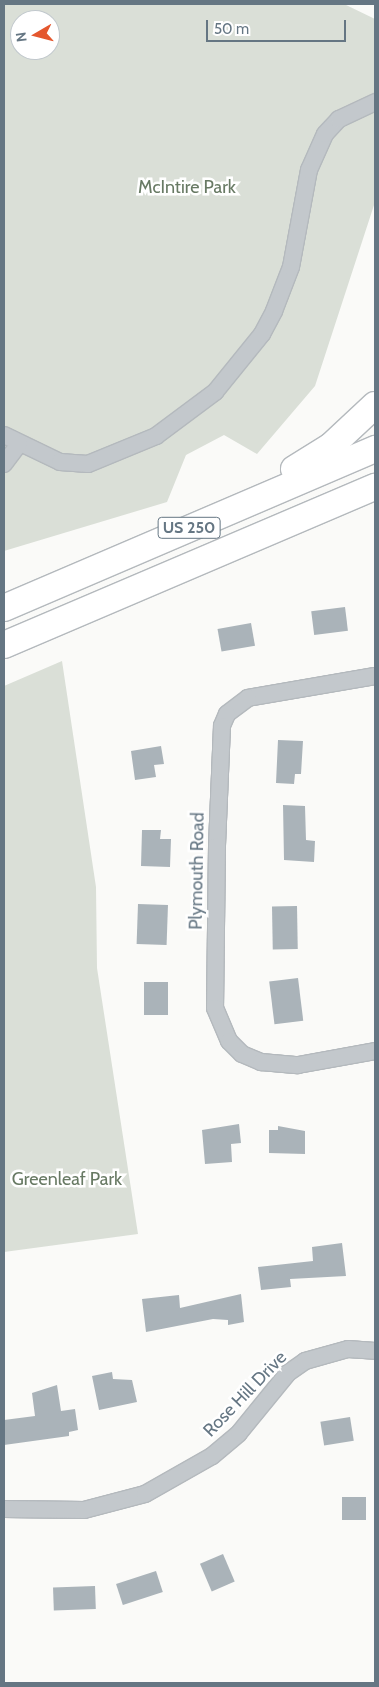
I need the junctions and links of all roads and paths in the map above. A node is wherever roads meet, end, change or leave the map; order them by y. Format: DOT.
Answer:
graph roads {
  1 [pos="375,102"];
  2 [pos="375,405"];
  3 [pos="4,435"];
  4 [pos="19,444"];
  5 [pos="375,449"];
  6 [pos="4,464"];
  7 [pos="375,487"];
  8 [pos="166,538"];
  9 [pos="4,608"];
  10 [pos="4,645"];
  11 [pos="375,676"];
  12 [pos="375,1051"];
  13 [pos="375,1351"];
  14 [pos="4,1510"];
  1 -- 4 [label="street"];
  2 -- 8 [label="highway"];
  3 -- 4 [label="street"];
  4 -- 6 [label="street"];
  5 -- 8 [label="highway, US 250"];
  7 -- 10 [label="highway, US 250"];
  8 -- 9 [label="highway, US 250"];
  11 -- 12 [label="street, Plymouth Road"];
  13 -- 14 [label="street, Rose Hill Drive"];
}
